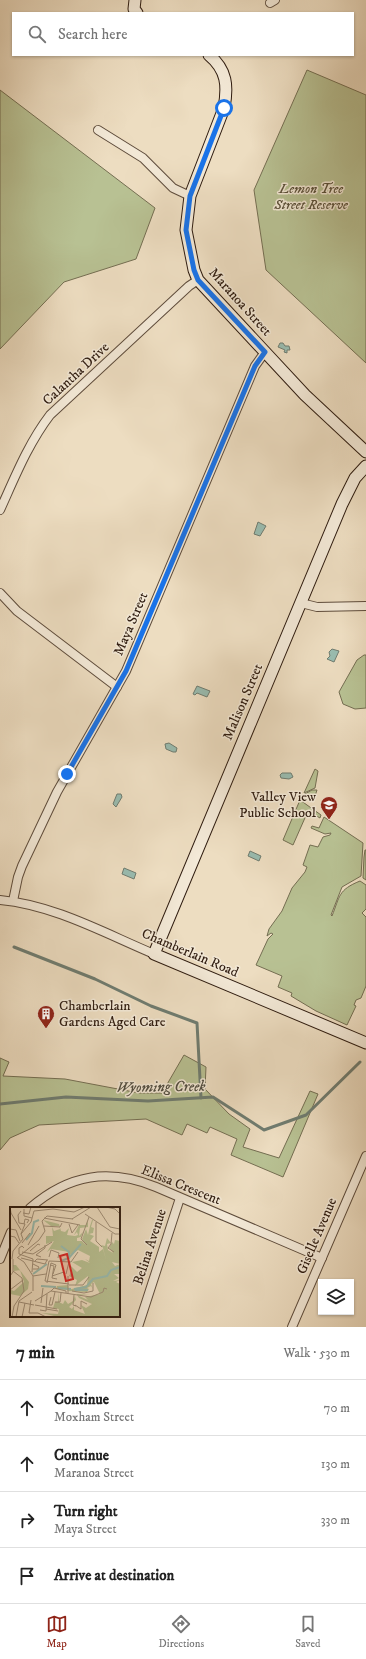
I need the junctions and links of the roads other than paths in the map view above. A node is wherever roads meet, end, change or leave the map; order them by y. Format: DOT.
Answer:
graph roads {
  1 [pos="210,56"];
  2 [pos="98,130"];
  3 [pos="190,196"];
  4 [pos="198,280"];
  5 [pos="265,352"];
  6 [pos="366,452"];
  7 [pos="366,466"];
  8 [pos="0,510"];
  9 [pos="0,593"];
  10 [pos="301,603"];
  11 [pos="366,606"];
  12 [pos="117,687"];
  13 [pos="0,900"];
  14 [pos="13,901"];
  15 [pos="154,954"];
  16 [pos="366,1043"];
  17 [pos="366,1156"];
  18 [pos="358,1176"];
  19 [pos="366,1179"];
  20 [pos="180,1198"];
  21 [pos="31,1207"];
  22 [pos="10,1234"];
  23 [pos="322,1258"];
  24 [pos="0,1259"];
  25 [pos="138,1327"];
  26 [pos="292,1327"];
  1 -- 3 [label="street, Maranoa Street"];
  2 -- 3 [label="street"];
  3 -- 4 [label="street, Maranoa Street"];
  4 -- 5 [label="street, Maranoa Street"];
  4 -- 8 [label="street, Calantha Drive"];
  5 -- 6 [label="street, Maranoa Street"];
  5 -- 12 [label="street, Maya Street"];
  7 -- 10 [label="street, Malison Street"];
  9 -- 12 [label="street"];
  10 -- 11 [label="street"];
  10 -- 15 [label="street, Malison Street"];
  12 -- 14 [label="street, Maya Street"];
  13 -- 14 [label="street, Chamberlain Road"];
  14 -- 15 [label="street, Chamberlain Road"];
  15 -- 16 [label="street, Chamberlain Road"];
  17 -- 18 [label="street, Giselle Avenue"];
  18 -- 19 [label="street"];
  18 -- 23 [label="street, Giselle Avenue"];
  20 -- 21 [label="street, Elissa Crescent"];
  20 -- 23 [label="street, Elissa Crescent"];
  20 -- 25 [label="street, Belina Avenue"];
  22 -- 24 [label="street"];
  23 -- 26 [label="street, Giselle Avenue"];
}
